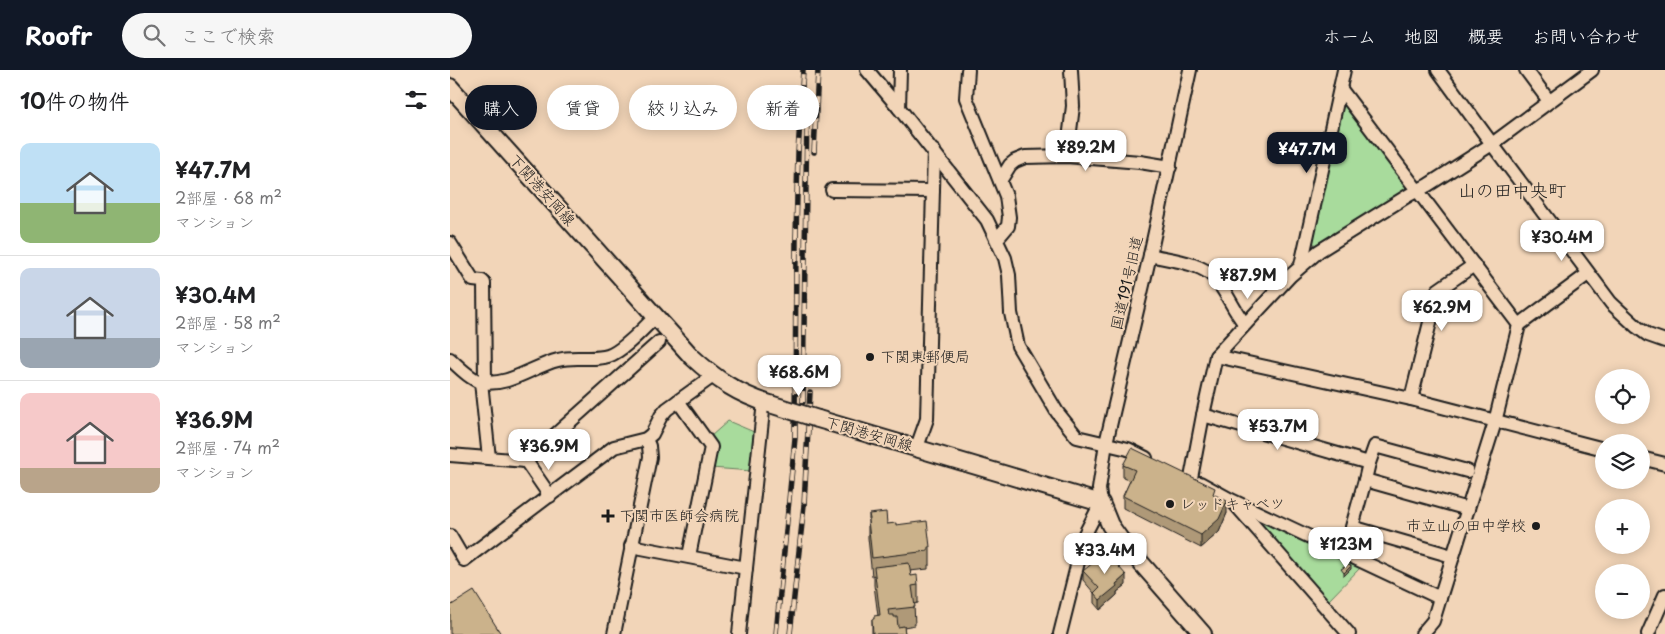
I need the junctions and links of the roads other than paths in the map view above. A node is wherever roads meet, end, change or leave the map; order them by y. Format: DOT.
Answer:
graph roads {
  1 [pos="868,70"];
  2 [pos="900,70"];
  3 [pos="968,70"];
  4 [pos="1071,70"];
  5 [pos="1190,70"];
  6 [pos="1344,70"];
  7 [pos="1438,70"];
  8 [pos="1526,70"];
  9 [pos="1592,70"];
  10 [pos="450,87"];
  11 [pos="1340,88"];
  12 [pos="1549,102"];
  13 [pos="899,108"];
  14 [pos="1492,144"];
  15 [pos="934,151"];
  16 [pos="1067,156"];
  17 [pos="1170,166"];
  18 [pos="1000,181"];
  19 [pos="832,190"];
  20 [pos="1418,190"];
  21 [pos="933,191"];
  22 [pos="997,239"];
  23 [pos="450,242"];
  24 [pos="1150,255"];
  25 [pos="1301,265"];
  26 [pos="1474,265"];
  27 [pos="1588,274"];
  28 [pos="655,318"];
  29 [pos="1245,324"];
  30 [pos="1519,325"];
  31 [pos="659,342"];
  32 [pos="1665,342"];
  33 [pos="1216,356"];
  34 [pos="450,359"];
  35 [pos="713,376"];
  36 [pos="483,382"];
  37 [pos="1411,399"];
  38 [pos="678,401"];
  39 [pos="767,403"];
  40 [pos="1203,415"];
  41 [pos="1495,422"];
  42 [pos="646,439"];
  43 [pos="1106,443"];
  44 [pos="1595,447"];
  45 [pos="917,448"];
  46 [pos="450,455"];
  47 [pos="489,458"];
  48 [pos="1650,460"];
  49 [pos="526,461"];
  50 [pos="1155,462"];
  51 [pos="1369,462"];
  52 [pos="1665,464"];
  53 [pos="1467,471"];
  54 [pos="1365,480"];
  55 [pos="550,496"];
  56 [pos="1231,500"];
  57 [pos="1101,503"];
  58 [pos="1468,509"];
  59 [pos="450,536"];
  60 [pos="631,546"];
  61 [pos="689,556"];
  62 [pos="1452,556"];
  63 [pos="746,568"];
  64 [pos="1665,595"];
  65 [pos="1440,598"];
  66 [pos="614,634"];
  67 [pos="739,634"];
  68 [pos="1060,634"];
  69 [pos="1203,634"];
  70 [pos="1349,634"];
  71 [pos="1422,634"];
  72 [pos="1648,634"];
  1 -- 13 [label="street"];
  2 -- 13 [label="street"];
  3 -- 18 [label="street"];
  4 -- 16 [label="street"];
  5 -- 17 [label="street, 国道191号旧道"];
  6 -- 11 [label="street"];
  7 -- 14 [label="street"];
  8 -- 12 [label="street"];
  9 -- 12 [label="street"];
  10 -- 28 [label="main road, 下関港安岡線"];
  11 -- 20 [label="street"];
  11 -- 25 [label="street"];
  12 -- 14 [label="street"];
  13 -- 15 [label="street"];
  14 -- 20 [label="street"];
  14 -- 27 [label="street"];
  15 -- 21 [label="street"];
  15 -- 22 [label="street"];
  16 -- 17 [label="street"];
  16 -- 18 [label="street"];
  17 -- 24 [label="street, 国道191号旧道"];
  18 -- 22 [label="street"];
  19 -- 21 [label="street"];
  20 -- 25 [label="street"];
  20 -- 26 [label="street"];
  21 -- 45 [label="street"];
  22 -- 43 [label="street"];
  23 -- 36 [label="street"];
  24 -- 29 [label="street"];
  24 -- 43 [label="street, 国道191号旧道"];
  25 -- 29 [label="street"];
  26 -- 30 [label="street"];
  26 -- 37 [label="street"];
  27 -- 30 [label="street"];
  27 -- 32 [label="street"];
  28 -- 35 [label="main road, 下関港安岡線"];
  28 -- 36 [label="street"];
  29 -- 33 [label="street"];
  30 -- 41 [label="street"];
  31 -- 49 [label="street"];
  33 -- 37 [label="street"];
  33 -- 40 [label="street"];
  34 -- 36 [label="street"];
  35 -- 38 [label="street"];
  35 -- 39 [label="main road, 下関港安岡線"];
  36 -- 47 [label="street"];
  37 -- 41 [label="street"];
  38 -- 42 [label="street"];
  38 -- 61 [label="street"];
  39 -- 45 [label="main road, 下関港安岡線, bridge"];
  39 -- 63 [label="street"];
  40 -- 51 [label="street"];
  40 -- 56 [label="street"];
  41 -- 44 [label="street"];
  41 -- 58 [label="street"];
  42 -- 55 [label="street"];
  42 -- 60 [label="street"];
  43 -- 50 [label="street"];
  43 -- 57 [label="street, 国道191号旧道"];
  45 -- 57 [label="main road, 下関港安岡線"];
  46 -- 47 [label="street"];
  47 -- 49 [label="street"];
  48 -- 52 [label="street"];
  49 -- 55 [label="street"];
  51 -- 53 [label="street"];
  51 -- 54 [label="street"];
  54 -- 58 [label="street"];
  54 -- 62 [label="street"];
  55 -- 59 [label="street"];
  56 -- 65 [label="street"];
  56 -- 70 [label="street"];
  57 -- 68 [label="street"];
  57 -- 69 [label="main road"];
  58 -- 62 [label="street"];
  60 -- 61 [label="street"];
  60 -- 66 [label="street"];
  61 -- 63 [label="street"];
  62 -- 65 [label="street"];
  63 -- 67 [label="street"];
  64 -- 72 [label="street"];
  65 -- 71 [label="street"];
}
